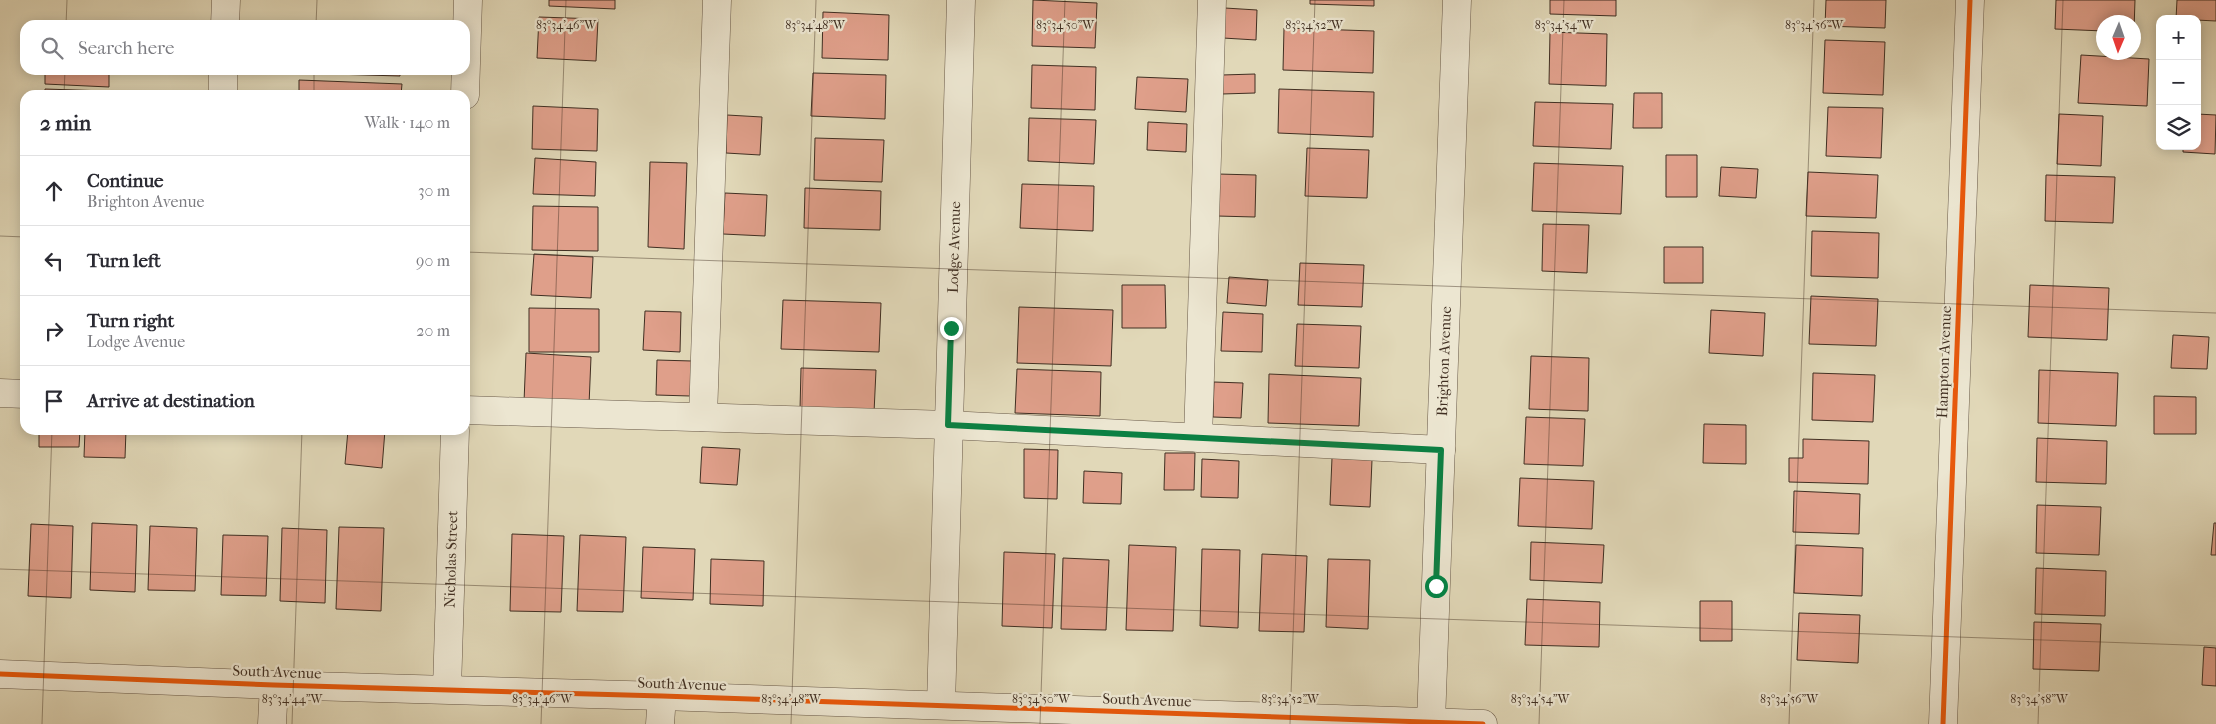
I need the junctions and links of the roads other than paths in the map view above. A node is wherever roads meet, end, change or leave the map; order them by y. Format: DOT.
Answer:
graph roads {
  1 [pos="226,0"];
  2 [pos="468,0"];
  3 [pos="717,0"];
  4 [pos="961,0"];
  5 [pos="1212,0"];
  6 [pos="1458,0"];
  7 [pos="1970,0"];
  8 [pos="225,20"];
  9 [pos="467,20"];
  10 [pos="223,75"];
  11 [pos="466,75"];
  12 [pos="223,90"];
  13 [pos="465,90"];
  14 [pos="0,393"];
  15 [pos="20,394"];
  16 [pos="470,410"];
  17 [pos="703,418"];
  18 [pos="948,425"];
  19 [pos="455,435"];
  20 [pos="1198,438"];
  21 [pos="1441,450"];
  22 [pos="0,674"];
  23 [pos="274,685"];
  24 [pos="447,689"];
  25 [pos="662,696"];
  26 [pos="941,705"];
  27 [pos="1431,722"];
  28 [pos="272,724"];
  29 [pos="660,724"];
  30 [pos="1483,724"];
  31 [pos="1943,724"];
  1 -- 8 [label="street"];
  2 -- 9 [label="street"];
  3 -- 17 [label="street"];
  4 -- 18 [label="street, Lodge Avenue"];
  5 -- 20 [label="street"];
  6 -- 21 [label="street, Brighton Avenue"];
  7 -- 31 [label="street, Hampton Avenue"];
  10 -- 12 [label="street"];
  11 -- 13 [label="street"];
  14 -- 15 [label="street"];
  16 -- 17 [label="street"];
  17 -- 18 [label="street"];
  18 -- 20 [label="street"];
  18 -- 26 [label="street, Lodge Avenue"];
  19 -- 24 [label="street, Nicholas Street"];
  20 -- 21 [label="street"];
  21 -- 27 [label="street, Brighton Avenue"];
  22 -- 23 [label="street, South Avenue"];
  23 -- 24 [label="street, South Avenue"];
  23 -- 28 [label="street"];
  24 -- 25 [label="street, South Avenue"];
  25 -- 26 [label="street, South Avenue"];
  25 -- 29 [label="street"];
  26 -- 27 [label="street, South Avenue"];
  27 -- 30 [label="street, South Avenue"];
}
